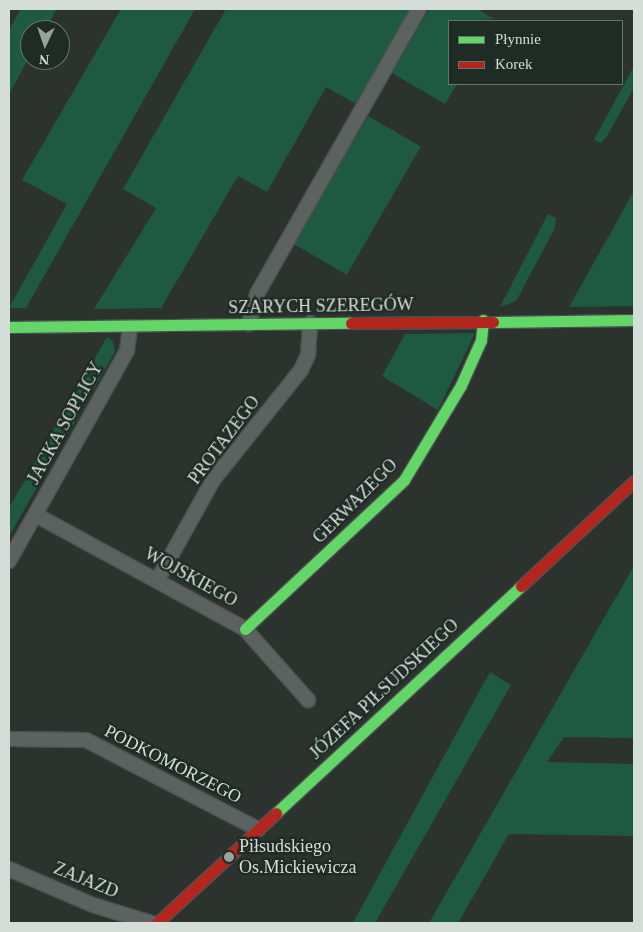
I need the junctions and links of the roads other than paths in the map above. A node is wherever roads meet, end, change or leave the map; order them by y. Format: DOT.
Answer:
graph roads {
  1 [pos="419,9"];
  2 [pos="483,320"];
  3 [pos="634,320"];
  4 [pos="310,323"];
  5 [pos="249,324"];
  6 [pos="130,326"];
  7 [pos="9,327"];
  8 [pos="634,481"];
  9 [pos="36,515"];
  10 [pos="9,561"];
  11 [pos="158,579"];
  12 [pos="245,629"];
  13 [pos="308,700"];
  14 [pos="9,739"];
  15 [pos="258,829"];
  16 [pos="9,869"];
  17 [pos="151,923"];
  18 [pos="157,923"];
  1 -- 5 [label="street"];
  2 -- 3 [label="street, SZARYCH SZEREGÓW"];
  2 -- 4 [label="street, SZARYCH SZEREGÓW"];
  2 -- 12 [label="street, GERWAZEGO"];
  4 -- 5 [label="street, SZARYCH SZEREGÓW"];
  4 -- 11 [label="street, PROTAZEGO"];
  5 -- 6 [label="street, SZARYCH SZEREGÓW"];
  6 -- 7 [label="street, SZARYCH SZEREGÓW"];
  6 -- 9 [label="street, JACKA SOPLICY"];
  8 -- 15 [label="street, JÓZEFA PIŁSUDSKIEGO"];
  9 -- 10 [label="street, JACKA SOPLICY"];
  9 -- 11 [label="street, WOJSKIEGO"];
  11 -- 12 [label="street, WOJSKIEGO"];
  12 -- 13 [label="street, WOJSKIEGO"];
  14 -- 15 [label="street, PODKOMORZEGO"];
  15 -- 18 [label="street, JÓZEFA PIŁSUDSKIEGO"];
  16 -- 17 [label="street, ZAJAZD"];
}
